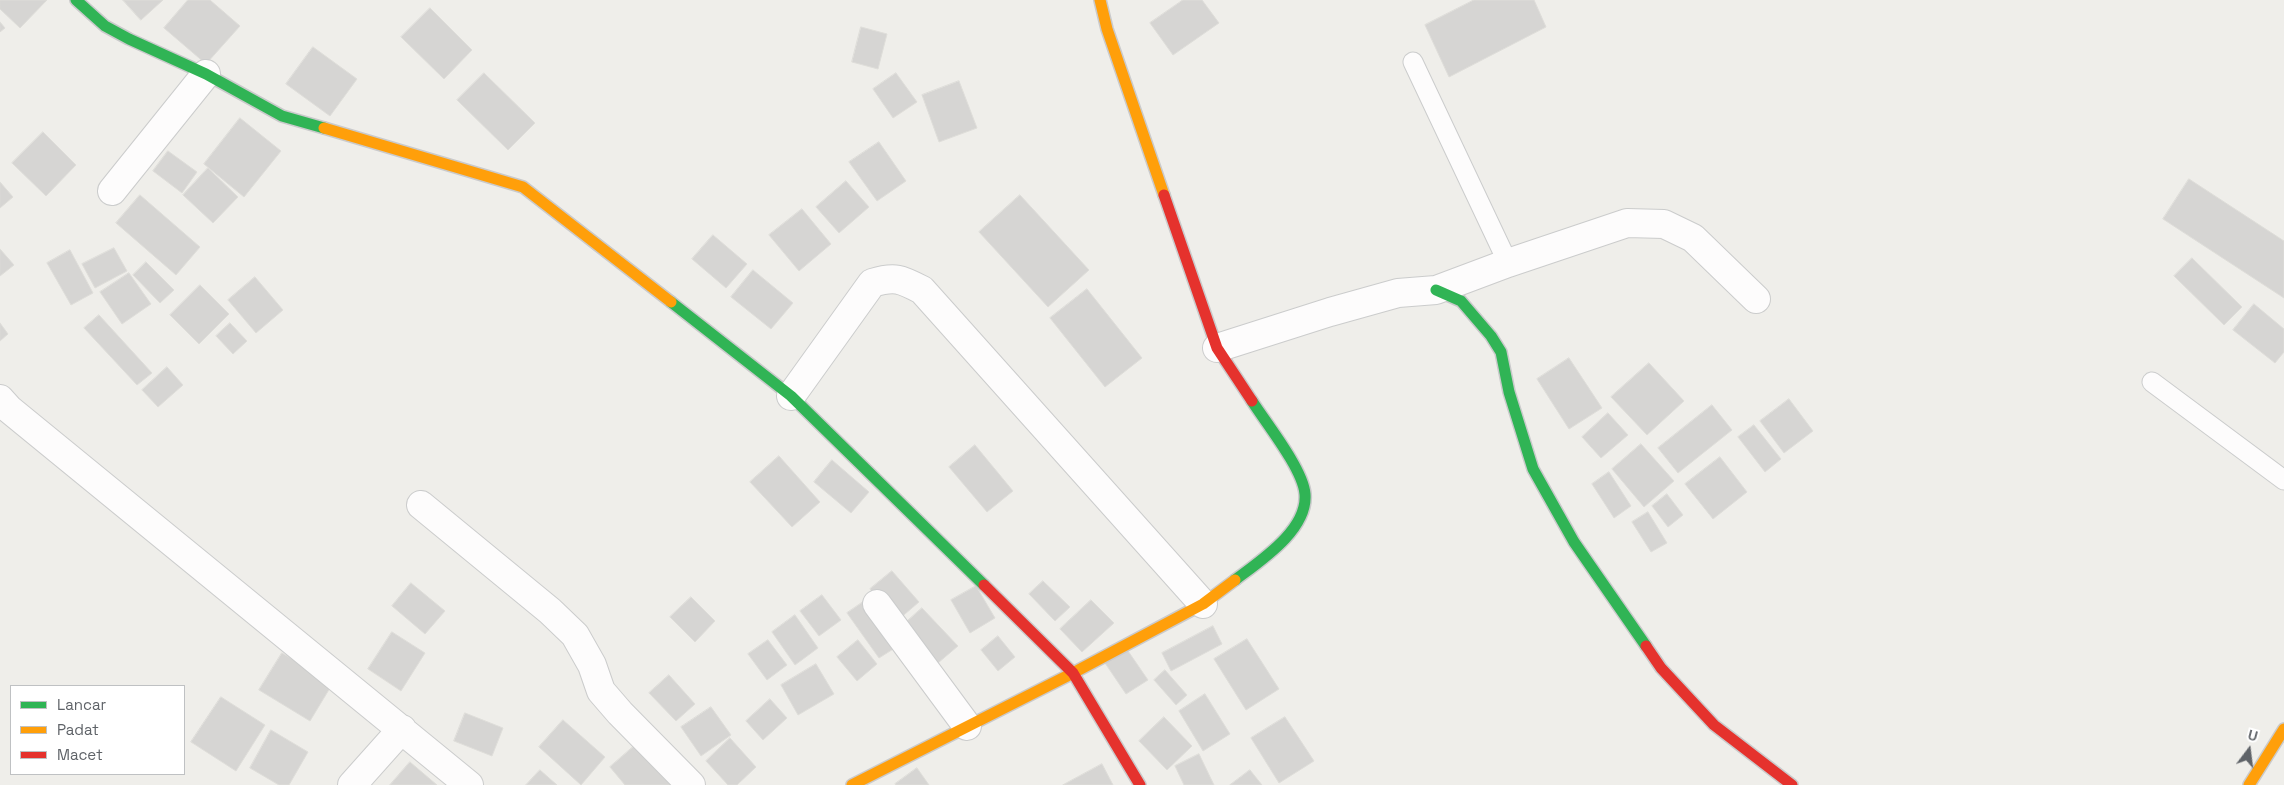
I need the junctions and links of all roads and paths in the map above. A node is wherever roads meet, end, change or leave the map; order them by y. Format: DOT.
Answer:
graph roads {
  1 [pos="76,0"];
  2 [pos="1100,0"];
  3 [pos="1413,62"];
  4 [pos="206,74"];
  5 [pos="112,191"];
  6 [pos="1508,263"];
  7 [pos="1436,290"];
  8 [pos="1756,299"];
  9 [pos="1217,348"];
  10 [pos="2152,382"];
  11 [pos="791,396"];
  12 [pos="0,399"];
  13 [pos="2284,480"];
  14 [pos="421,505"];
  15 [pos="877,604"];
  16 [pos="1203,604"];
  17 [pos="1073,674"];
  18 [pos="967,726"];
  19 [pos="402,728"];
  20 [pos="2281,740"];
  21 [pos="352,785"];
  22 [pos="469,785"];
  23 [pos="691,785"];
  24 [pos="852,785"];
  25 [pos="1140,785"];
  26 [pos="1792,785"];
  27 [pos="2249,785"];
  1 -- 4 [label="street"];
  2 -- 9 [label="street"];
  3 -- 6 [label="lane"];
  4 -- 5 [label="street"];
  4 -- 11 [label="street"];
  6 -- 7 [label="street"];
  6 -- 8 [label="street"];
  7 -- 9 [label="street"];
  7 -- 26 [label="street"];
  9 -- 16 [label="street"];
  10 -- 13 [label="lane"];
  11 -- 16 [label="street"];
  11 -- 17 [label="street"];
  12 -- 19 [label="street"];
  14 -- 23 [label="street"];
  15 -- 18 [label="street"];
  16 -- 17 [label="street"];
  17 -- 18 [label="street"];
  17 -- 25 [label="street"];
  18 -- 24 [label="street"];
  19 -- 21 [label="street"];
  19 -- 22 [label="street"];
  20 -- 27 [label="street"];
}
